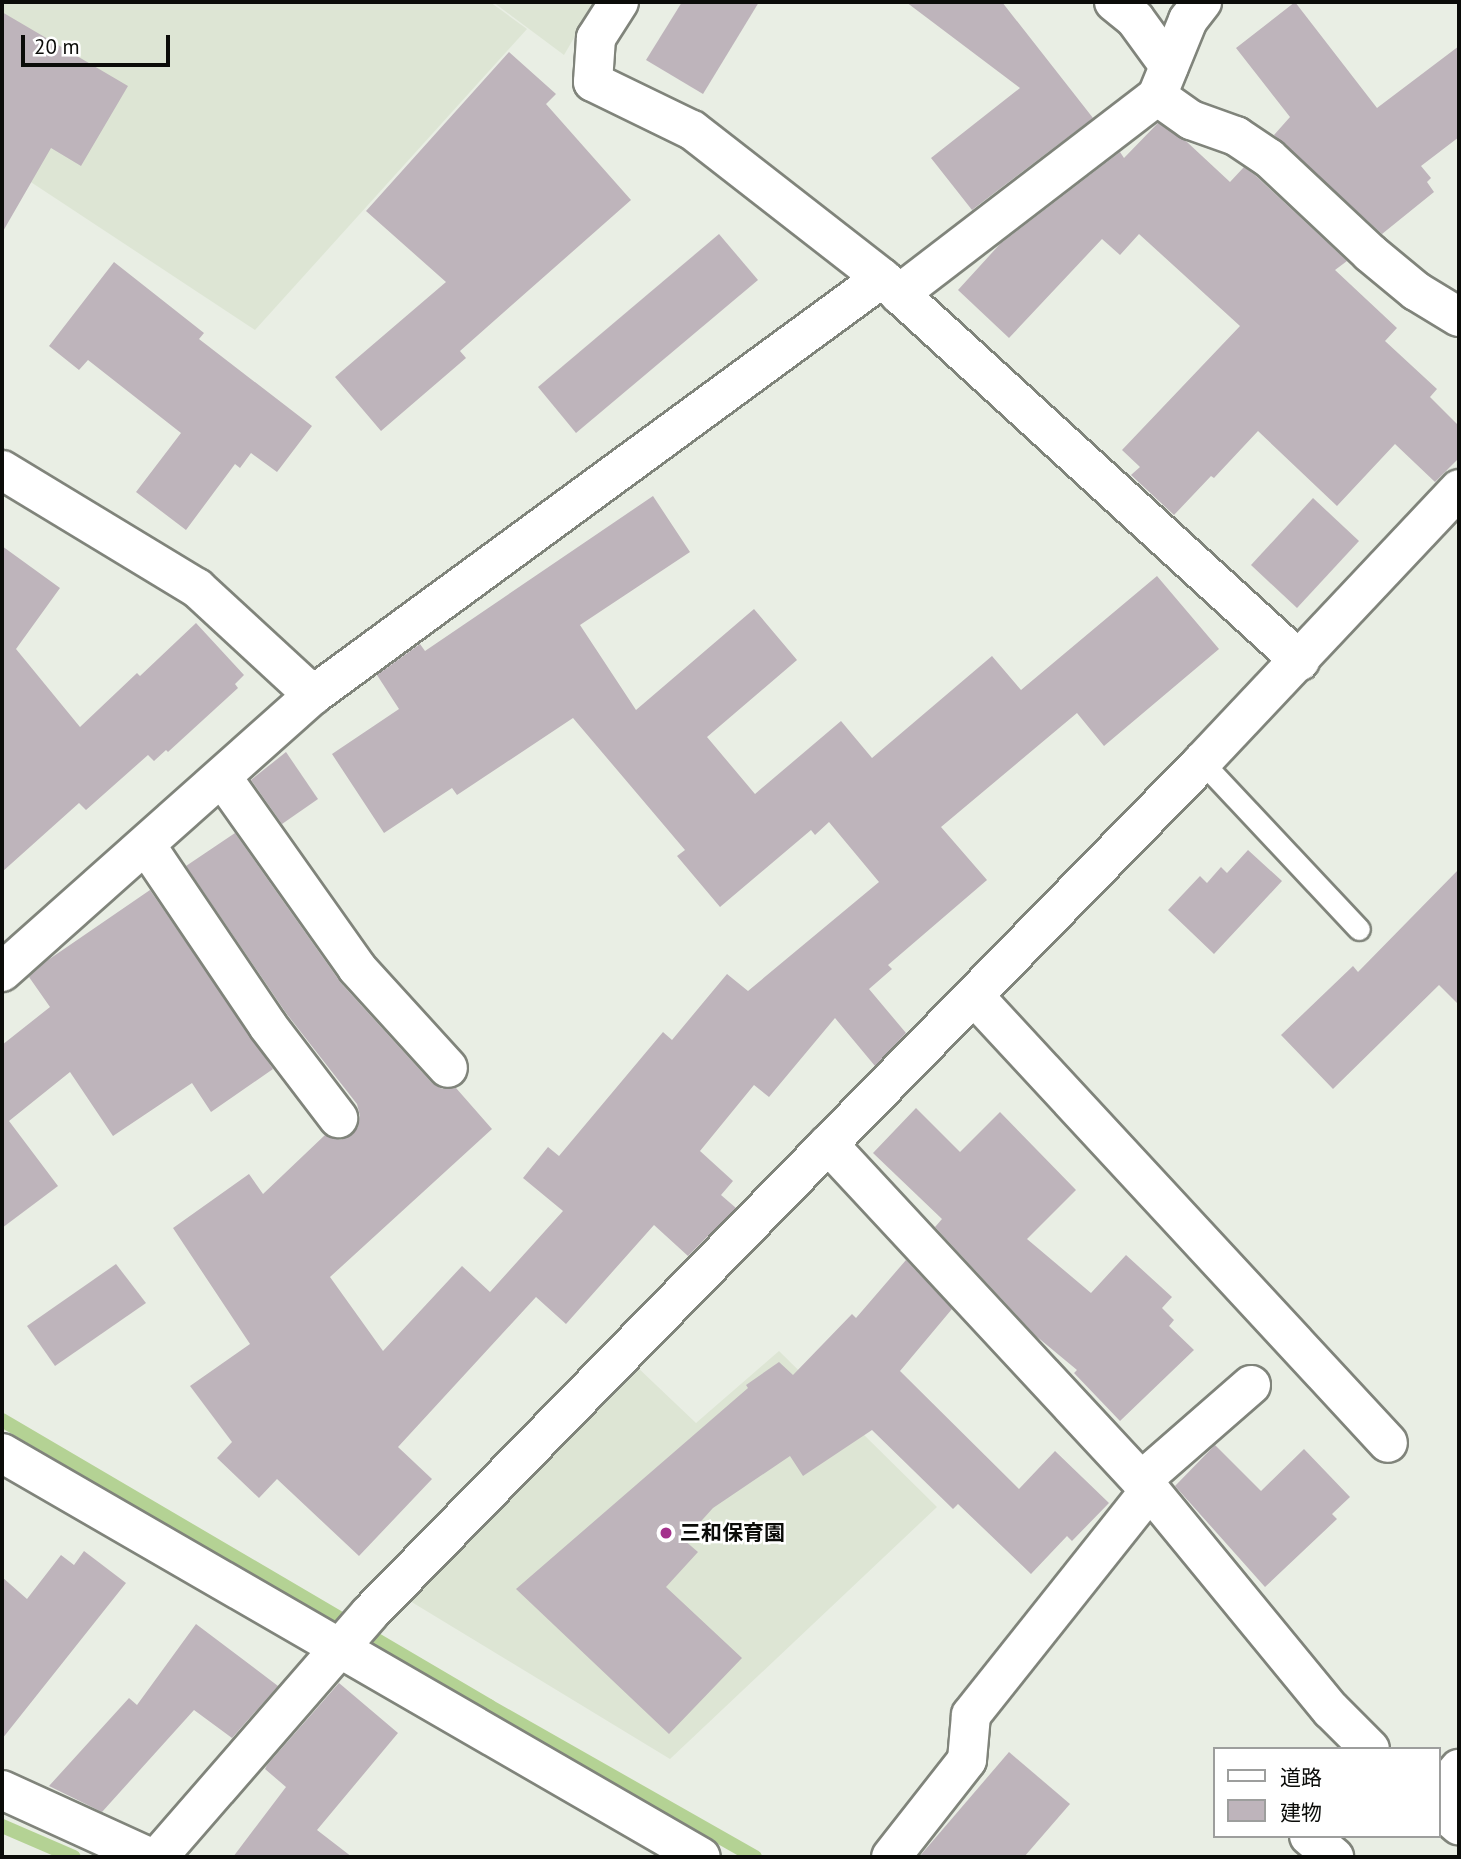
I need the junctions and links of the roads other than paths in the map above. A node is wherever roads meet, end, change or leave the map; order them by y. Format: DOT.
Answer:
graph roads {
  1 [pos="619,2"];
  2 [pos="1114,2"];
  3 [pos="1202,2"];
  4 [pos="1163,81"];
  5 [pos="891,286"];
  6 [pos="1459,317"];
  7 [pos="2,470"];
  8 [pos="1459,489"];
  9 [pos="1300,661"];
  10 [pos="313,695"];
  11 [pos="1202,762"];
  12 [pos="222,777"];
  13 [pos="146,845"];
  14 [pos="1359,929"];
  15 [pos="2,972"];
  16 [pos="974,996"];
  17 [pos="448,1068"];
  18 [pos="338,1118"];
  19 [pos="828,1144"];
  20 [pos="1251,1385"];
  21 [pos="1388,1443"];
  22 [pos="2,1453"];
  23 [pos="1146,1485"];
  24 [pos="351,1633"];
  25 [pos="1368,1747"];
  26 [pos="1459,1769"];
  27 [pos="2,1790"];
  28 [pos="1440,1792"];
  29 [pos="1440,1809"];
  30 [pos="1459,1825"];
  31 [pos="1311,1838"];
  32 [pos="149,1857"];
  33 [pos="158,1857"];
  34 [pos="701,1857"];
  35 [pos="891,1857"];
  36 [pos="1334,1857"];
  1 -- 5 [label="street"];
  2 -- 4 [label="street"];
  3 -- 4 [label="street"];
  4 -- 5 [label="street"];
  4 -- 6 [label="street"];
  5 -- 9 [label="street"];
  5 -- 10 [label="street"];
  7 -- 10 [label="street"];
  8 -- 9 [label="street"];
  9 -- 11 [label="street"];
  10 -- 12 [label="street"];
  11 -- 14 [label="lane"];
  11 -- 16 [label="street"];
  12 -- 13 [label="street"];
  12 -- 17 [label="street"];
  13 -- 15 [label="street"];
  13 -- 18 [label="street"];
  16 -- 19 [label="street"];
  16 -- 21 [label="street"];
  19 -- 23 [label="street"];
  19 -- 24 [label="street"];
  20 -- 23 [label="street"];
  22 -- 24 [label="street"];
  23 -- 25 [label="street"];
  23 -- 35 [label="street"];
  24 -- 33 [label="street"];
  24 -- 34 [label="street"];
  26 -- 28 [label="street"];
  27 -- 32 [label="street"];
  29 -- 30 [label="street"];
  31 -- 36 [label="street"];
}
